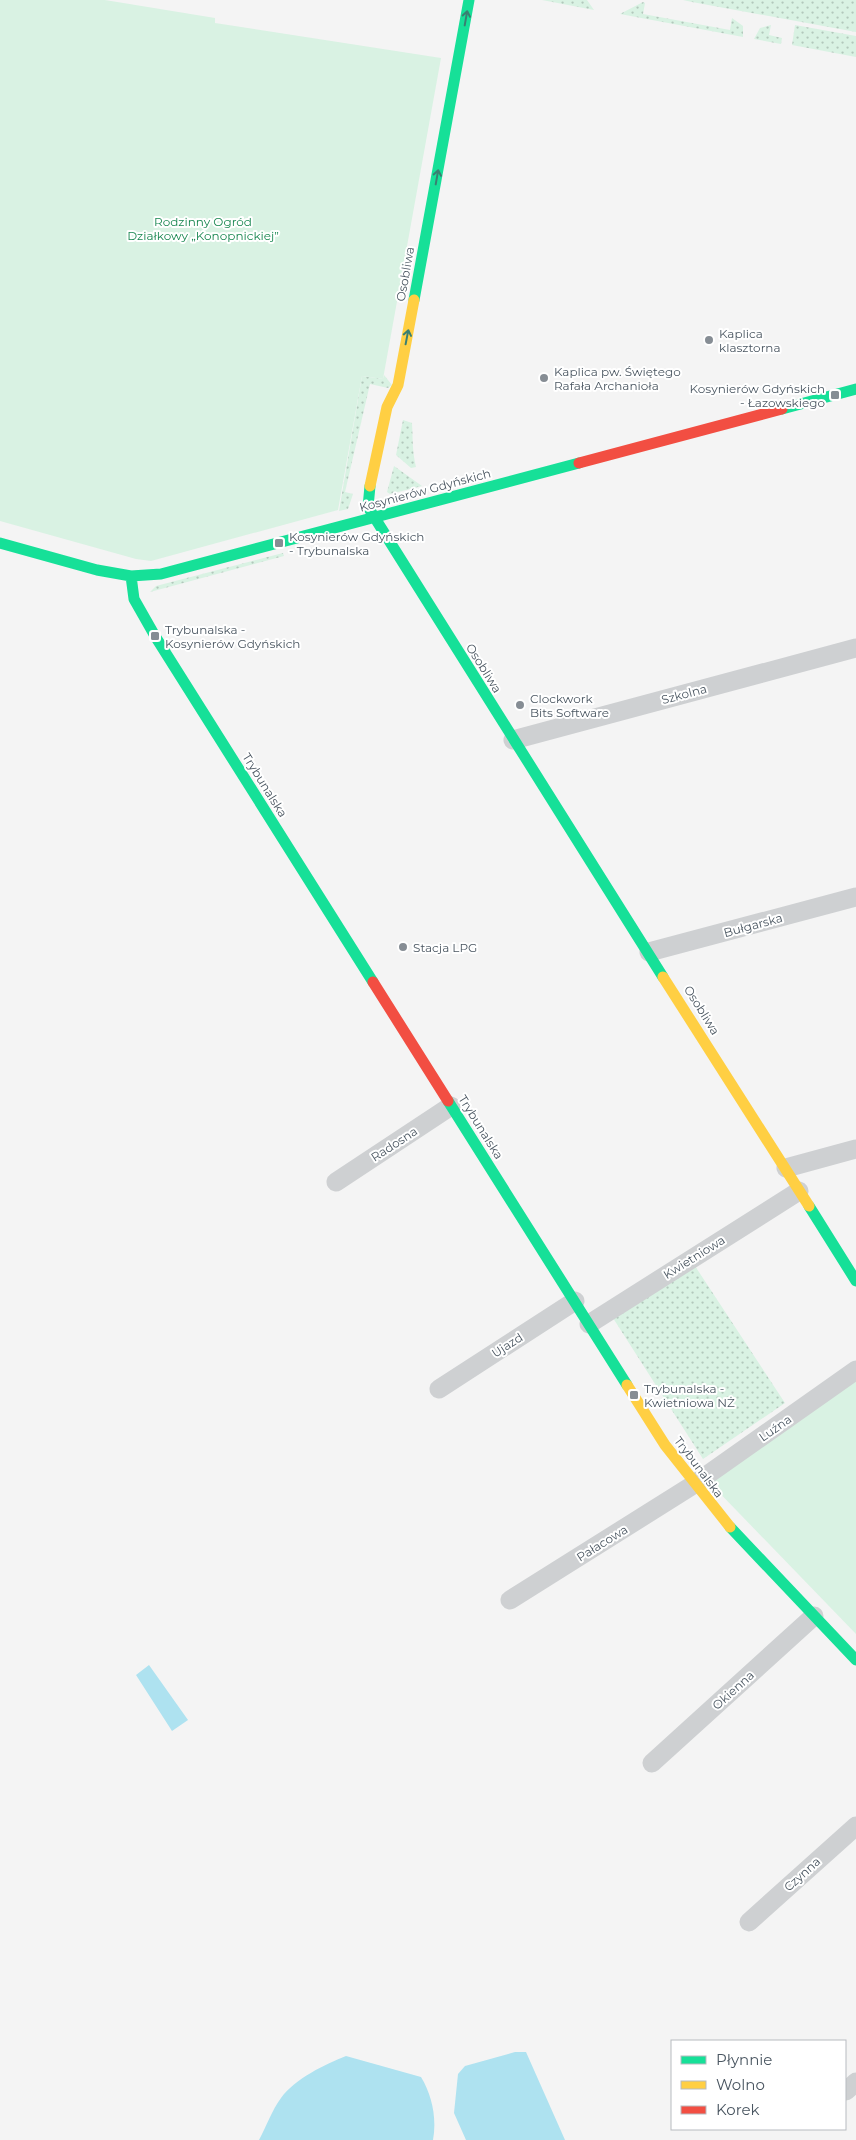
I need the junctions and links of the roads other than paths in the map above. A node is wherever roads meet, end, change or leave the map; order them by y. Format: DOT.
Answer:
graph roads {
  1 [pos="469,0"];
  2 [pos="856,389"];
  3 [pos="374,519"];
  4 [pos="0,543"];
  5 [pos="131,576"];
  6 [pos="856,648"];
  7 [pos="513,740"];
  8 [pos="856,897"];
  9 [pos="649,952"];
  10 [pos="451,1106"];
  11 [pos="856,1149"];
  12 [pos="786,1168"];
  13 [pos="336,1182"];
  14 [pos="799,1191"];
  15 [pos="856,1281"];
  16 [pos="574,1301"];
  17 [pos="589,1324"];
  18 [pos="856,1370"];
  19 [pos="438,1389"];
  20 [pos="694,1485"];
  21 [pos="510,1600"];
  22 [pos="814,1616"];
  23 [pos="856,1660"];
  24 [pos="652,1763"];
  25 [pos="856,1826"];
  26 [pos="749,1922"];
  3 -- 1 [label="street, Osobliwa, one-way"];
  2 -- 3 [label="street, Kosynierów Gdyńskich"];
  3 -- 5 [label="street, Kosynierów Gdyńskich"];
  3 -- 7 [label="street, Osobliwa"];
  4 -- 5 [label="street, Kosynierów Gdyńskich"];
  5 -- 10 [label="street, Trybunalska"];
  6 -- 7 [label="street, Szkolna"];
  7 -- 9 [label="street, Osobliwa"];
  8 -- 9 [label="street, Bułgarska"];
  9 -- 12 [label="street, Osobliwa"];
  10 -- 13 [label="street, Radosna"];
  10 -- 16 [label="street, Trybunalska"];
  11 -- 12 [label="street"];
  12 -- 14 [label="street, Osobliwa"];
  14 -- 15 [label="street, Osobliwa"];
  14 -- 17 [label="street, Kwietniowa"];
  16 -- 17 [label="street, Trybunalska"];
  16 -- 19 [label="street, Ujazd"];
  17 -- 20 [label="street, Trybunalska"];
  18 -- 20 [label="street, Luźna"];
  20 -- 21 [label="street, Pałacowa"];
  20 -- 22 [label="street, Trybunalska"];
  22 -- 23 [label="street, Trybunalska"];
  22 -- 24 [label="street, Okienna"];
  25 -- 26 [label="street, Czynna"];
}
